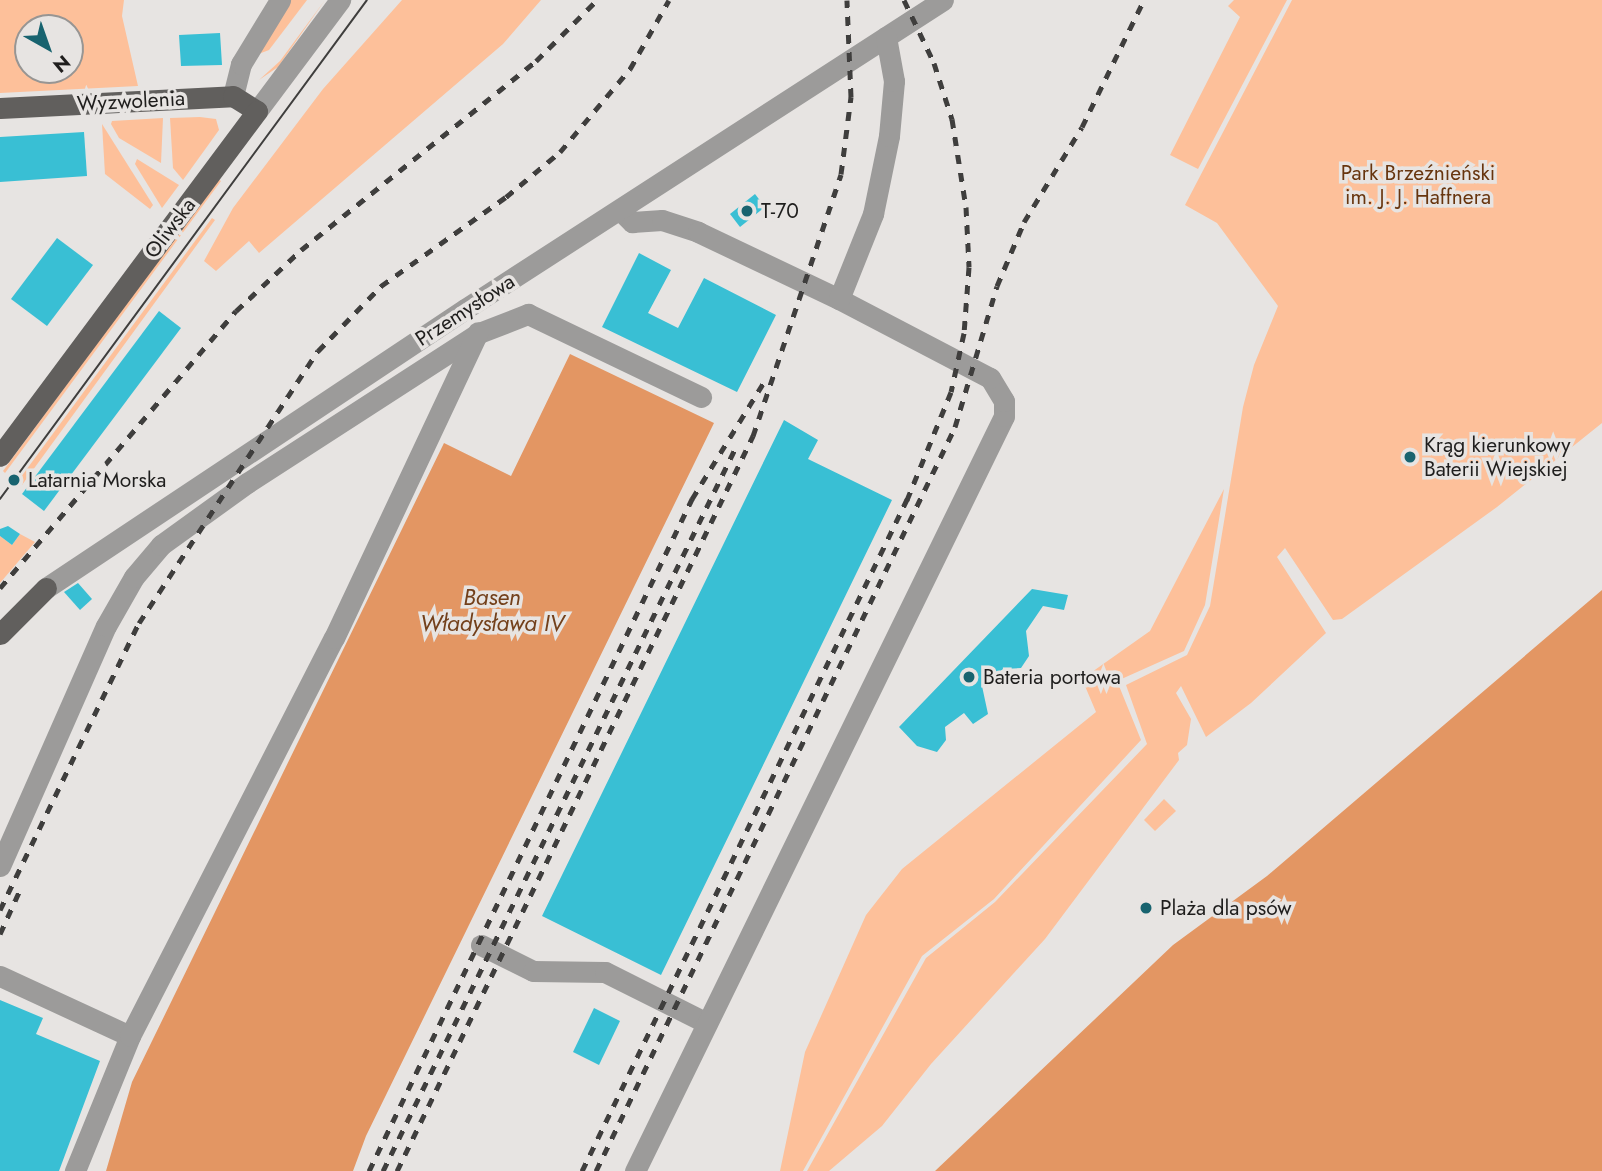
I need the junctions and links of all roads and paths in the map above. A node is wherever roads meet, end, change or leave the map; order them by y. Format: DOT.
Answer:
graph roads {
  1 [pos="280,0"];
  2 [pos="340,0"];
  3 [pos="943,0"];
  4 [pos="886,37"];
  5 [pos="233,96"];
  6 [pos="0,108"];
  7 [pos="257,111"];
  8 [pos="621,211"];
  9 [pos="839,299"];
  10 [pos="466,309"];
  11 [pos="479,333"];
  12 [pos="701,397"];
  13 [pos="0,456"];
  14 [pos="46,589"];
  15 [pos="0,634"];
  16 [pos="0,866"];
  17 [pos="481,945"];
  18 [pos="0,976"];
  19 [pos="707,1023"];
  20 [pos="130,1036"];
  21 [pos="75,1171"];
  22 [pos="635,1171"];
  1 -- 5 [label="street"];
  2 -- 7 [label="street, Oliwska"];
  3 -- 4 [label="street, Przemysłowa"];
  4 -- 8 [label="street, Przemysłowa"];
  4 -- 9 [label="street"];
  5 -- 6 [label="main road, Wyzwolenia"];
  5 -- 7 [label="main road"];
  7 -- 13 [label="main road, Oliwska"];
  8 -- 9 [label="street"];
  8 -- 10 [label="street, Przemysłowa"];
  9 -- 19 [label="street"];
  10 -- 11 [label="street"];
  10 -- 14 [label="street, Przemysłowa"];
  11 -- 12 [label="street"];
  11 -- 16 [label="street"];
  11 -- 20 [label="street"];
  14 -- 15 [label="main road, Przemysłowa"];
  17 -- 19 [label="street"];
  18 -- 20 [label="street"];
  19 -- 22 [label="street"];
  20 -- 21 [label="street"];
}
